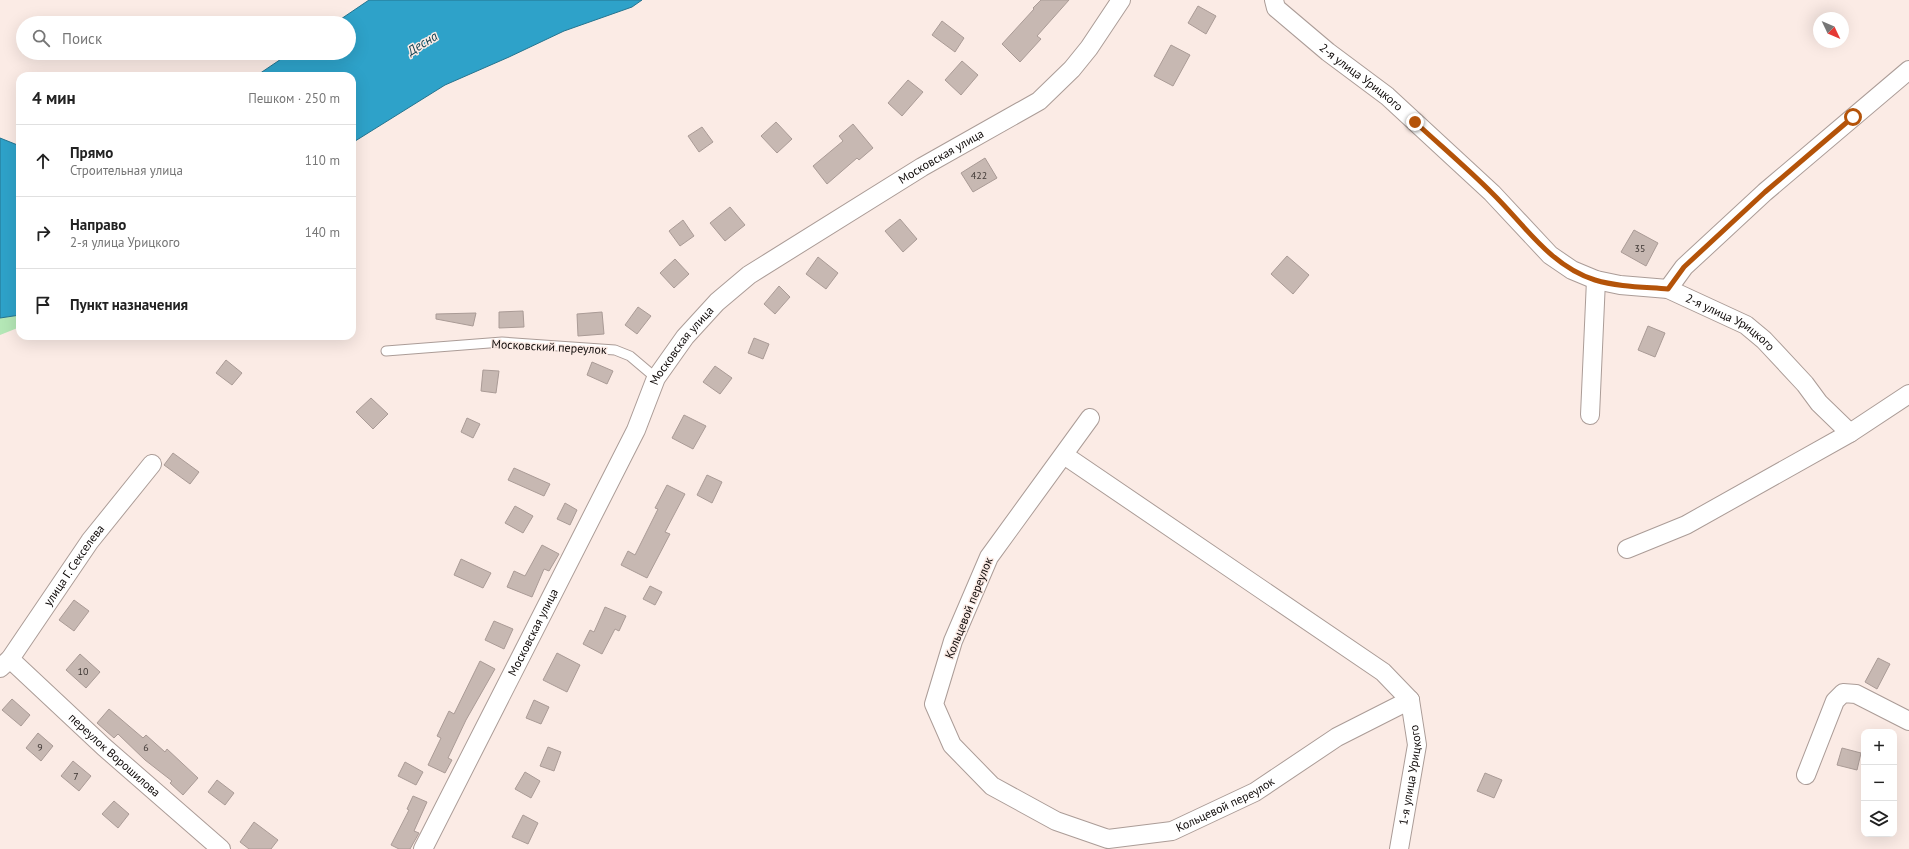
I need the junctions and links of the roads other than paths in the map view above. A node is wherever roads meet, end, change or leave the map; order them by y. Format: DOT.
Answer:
graph roads {
  1 [pos="1121,0"];
  2 [pos="1274,0"];
  3 [pos="1909,70"];
  4 [pos="1596,280"];
  5 [pos="1668,289"];
  6 [pos="386,351"];
  7 [pos="656,378"];
  8 [pos="1909,394"];
  9 [pos="1590,415"];
  10 [pos="1090,418"];
  11 [pos="1850,433"];
  12 [pos="1064,455"];
  13 [pos="152,464"];
  14 [pos="1627,549"];
  15 [pos="5,664"];
  16 [pos="1410,700"];
  17 [pos="1909,721"];
  18 [pos="1806,775"];
  19 [pos="221,849"];
  20 [pos="423,849"];
  21 [pos="1399,849"];
  1 -- 7 [label="street, Московская улица"];
  2 -- 4 [label="street, 2-я улица Урицкого"];
  3 -- 5 [label="street"];
  4 -- 5 [label="street, 2-я улица Урицкого"];
  4 -- 9 [label="street"];
  5 -- 11 [label="street, 2-я улица Урицкого"];
  6 -- 7 [label="lane, Московский переулок"];
  7 -- 20 [label="street, Московская улица"];
  8 -- 11 [label="street"];
  10 -- 12 [label="street, Кольцевой переулок"];
  11 -- 14 [label="street"];
  12 -- 16 [label="street"];
  12 -- 16 [label="street, Кольцевой переулок"];
  13 -- 15 [label="street, улица Г. Секселева"];
  15 -- 19 [label="street, переулок Ворошилова"];
  16 -- 21 [label="street, 1-я улица Урицкого"];
  17 -- 18 [label="street"];
}
